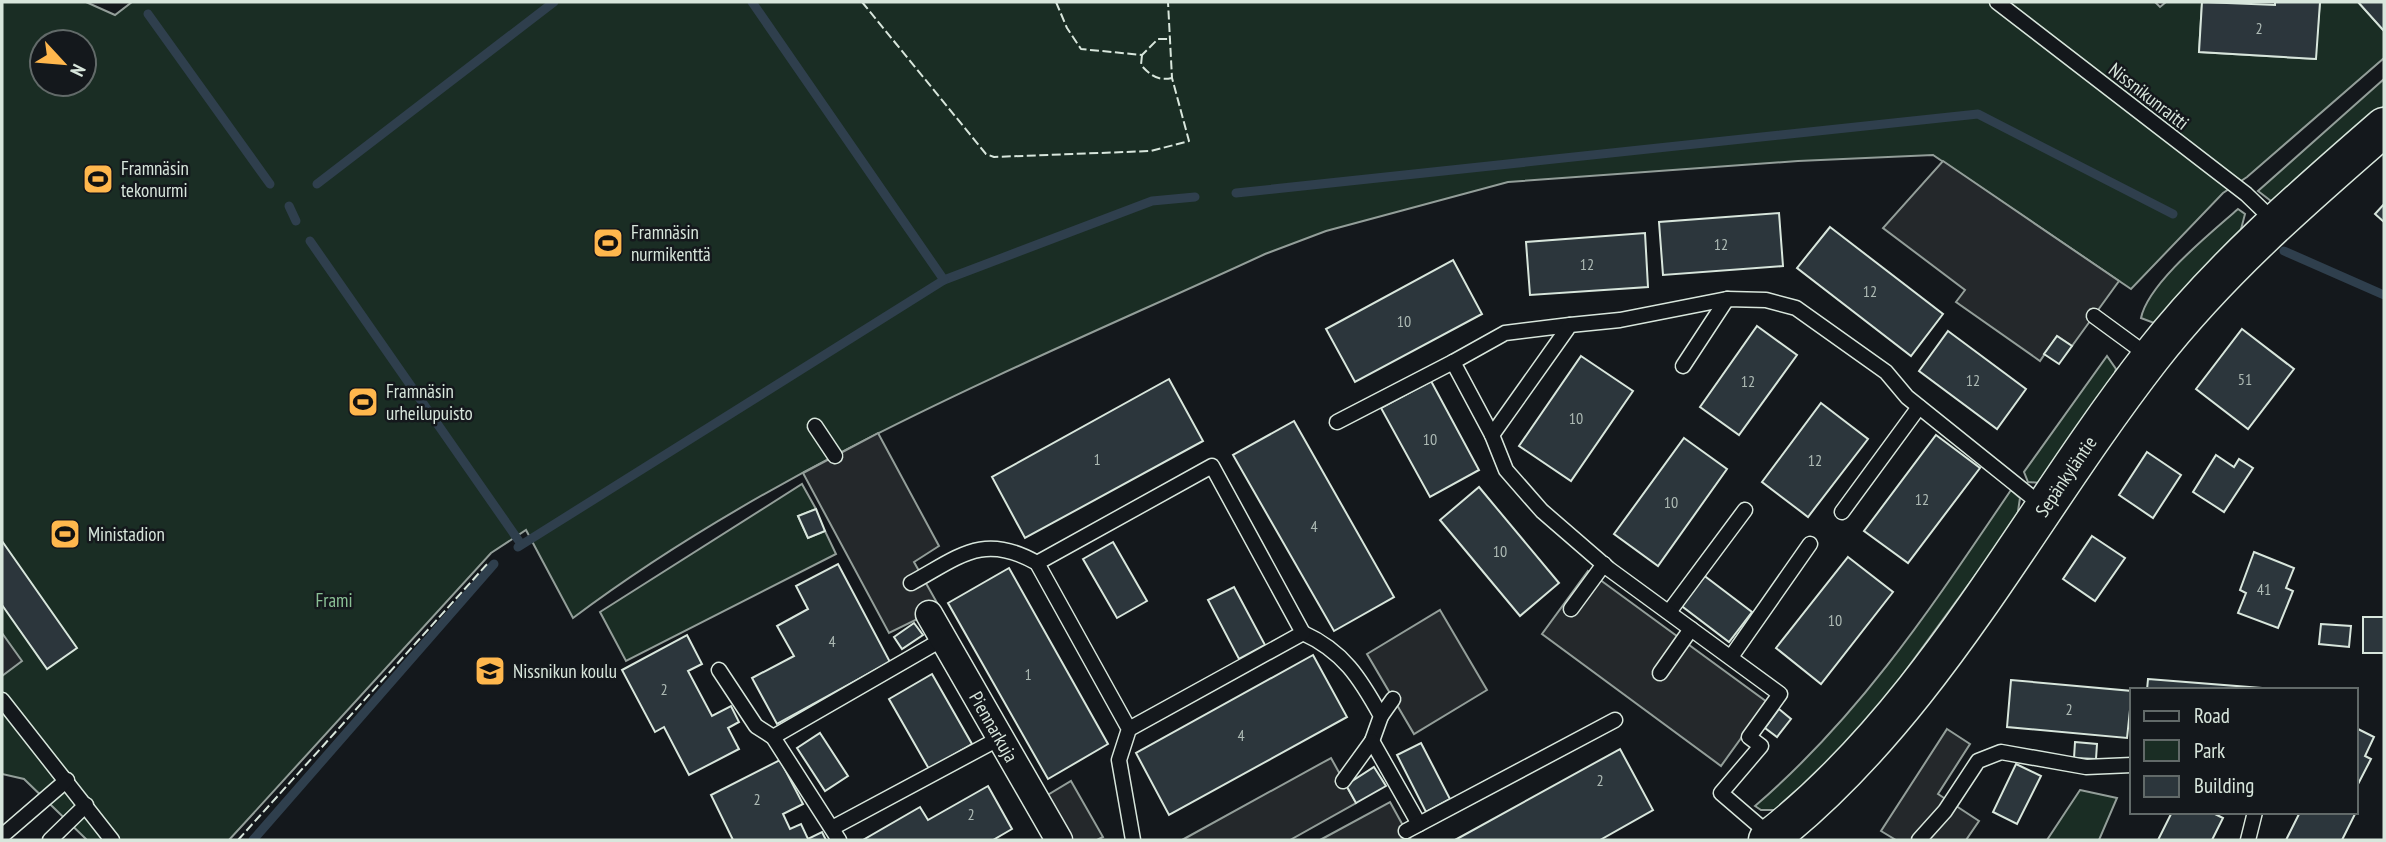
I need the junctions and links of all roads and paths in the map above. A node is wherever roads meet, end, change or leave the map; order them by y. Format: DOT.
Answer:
graph roads {
  1 [pos="1997,2"];
  2 [pos="2384,127"];
  3 [pos="2276,223"];
  4 [pos="1727,299"];
  5 [pos="2094,316"];
  6 [pos="1570,325"];
  7 [pos="2151,358"];
  8 [pos="1453,362"];
  9 [pos="1683,366"];
  10 [pos="1919,407"];
  11 [pos="1337,422"];
  12 [pos="815,426"];
  13 [pos="1492,435"];
  14 [pos="835,456"];
  15 [pos="2045,508"];
  16 [pos="1745,510"];
  17 [pos="1842,512"];
  18 [pos="1811,544"];
  19 [pos="1037,562"];
  20 [pos="1604,564"];
  21 [pos="911,583"];
  22 [pos="1571,609"];
  23 [pos="1669,612"];
  24 [pos="929,614"];
  25 [pos="1691,629"];
  26 [pos="1303,633"];
  27 [pos="943,639"];
  28 [pos="1731,657"];
  29 [pos="719,670"];
  30 [pos="1660,673"];
  31 [pos="1393,699"];
  32 [pos="2,700"];
  33 [pos="1381,716"];
  34 [pos="1615,720"];
  35 [pos="1129,729"];
  36 [pos="773,737"];
  37 [pos="1000,738"];
  38 [pos="1372,741"];
  39 [pos="2130,765"];
  40 [pos="66,780"];
  41 [pos="1343,781"];
  42 [pos="86,805"];
  43 [pos="2254,814"];
  44 [pos="836,834"];
  45 [pos="2,836"];
  46 [pos="1772,839"];
  47 [pos="50,840"];
  48 [pos="112,840"];
  49 [pos="1058,840"];
  50 [pos="1133,840"];
  51 [pos="1919,840"];
  52 [pos="2248,840"];
  1 -- 3 [label="lane, Nissnikunraitti"];
  2 -- 3 [label="street, Sepänkyläntie"];
  3 -- 7 [label="street, Sepänkyläntie"];
  4 -- 6 [label="lane"];
  4 -- 9 [label="lane"];
  4 -- 10 [label="lane"];
  5 -- 7 [label="lane"];
  6 -- 8 [label="lane"];
  6 -- 13 [label="lane"];
  7 -- 15 [label="street, Sepänkyläntie"];
  8 -- 11 [label="lane"];
  8 -- 13 [label="lane"];
  10 -- 15 [label="lane"];
  10 -- 17 [label="lane"];
  12 -- 14 [label="lane"];
  13 -- 20 [label="lane"];
  15 -- 46 [label="street, Sepänkyläntie"];
  16 -- 23 [label="lane"];
  18 -- 28 [label="lane"];
  19 -- 21 [label="lane"];
  19 -- 26 [label="lane"];
  19 -- 35 [label="lane"];
  20 -- 22 [label="lane"];
  20 -- 23 [label="lane"];
  23 -- 25 [label="lane"];
  24 -- 27 [label="street, Piennarkuja"];
  25 -- 28 [label="lane"];
  25 -- 30 [label="lane"];
  26 -- 33 [label="lane"];
  26 -- 35 [label="lane"];
  27 -- 36 [label="lane"];
  27 -- 37 [label="street, Piennarkuja"];
  28 -- 46 [label="lane"];
  29 -- 36 [label="lane"];
  31 -- 33 [label="lane"];
  32 -- 40 [label="lane"];
  33 -- 38 [label="lane"];
  34 -- 38 [label="lane"];
  35 -- 50 [label="lane"];
  36 -- 44 [label="lane"];
  37 -- 44 [label="lane"];
  37 -- 49 [label="street, Piennarkuja"];
  38 -- 41 [label="lane"];
  39 -- 51 [label="lane"];
  40 -- 42 [label="lane"];
  40 -- 45 [label="lane"];
  42 -- 47 [label="lane"];
  42 -- 48 [label="lane"];
  43 -- 52 [label="lane"];
}
